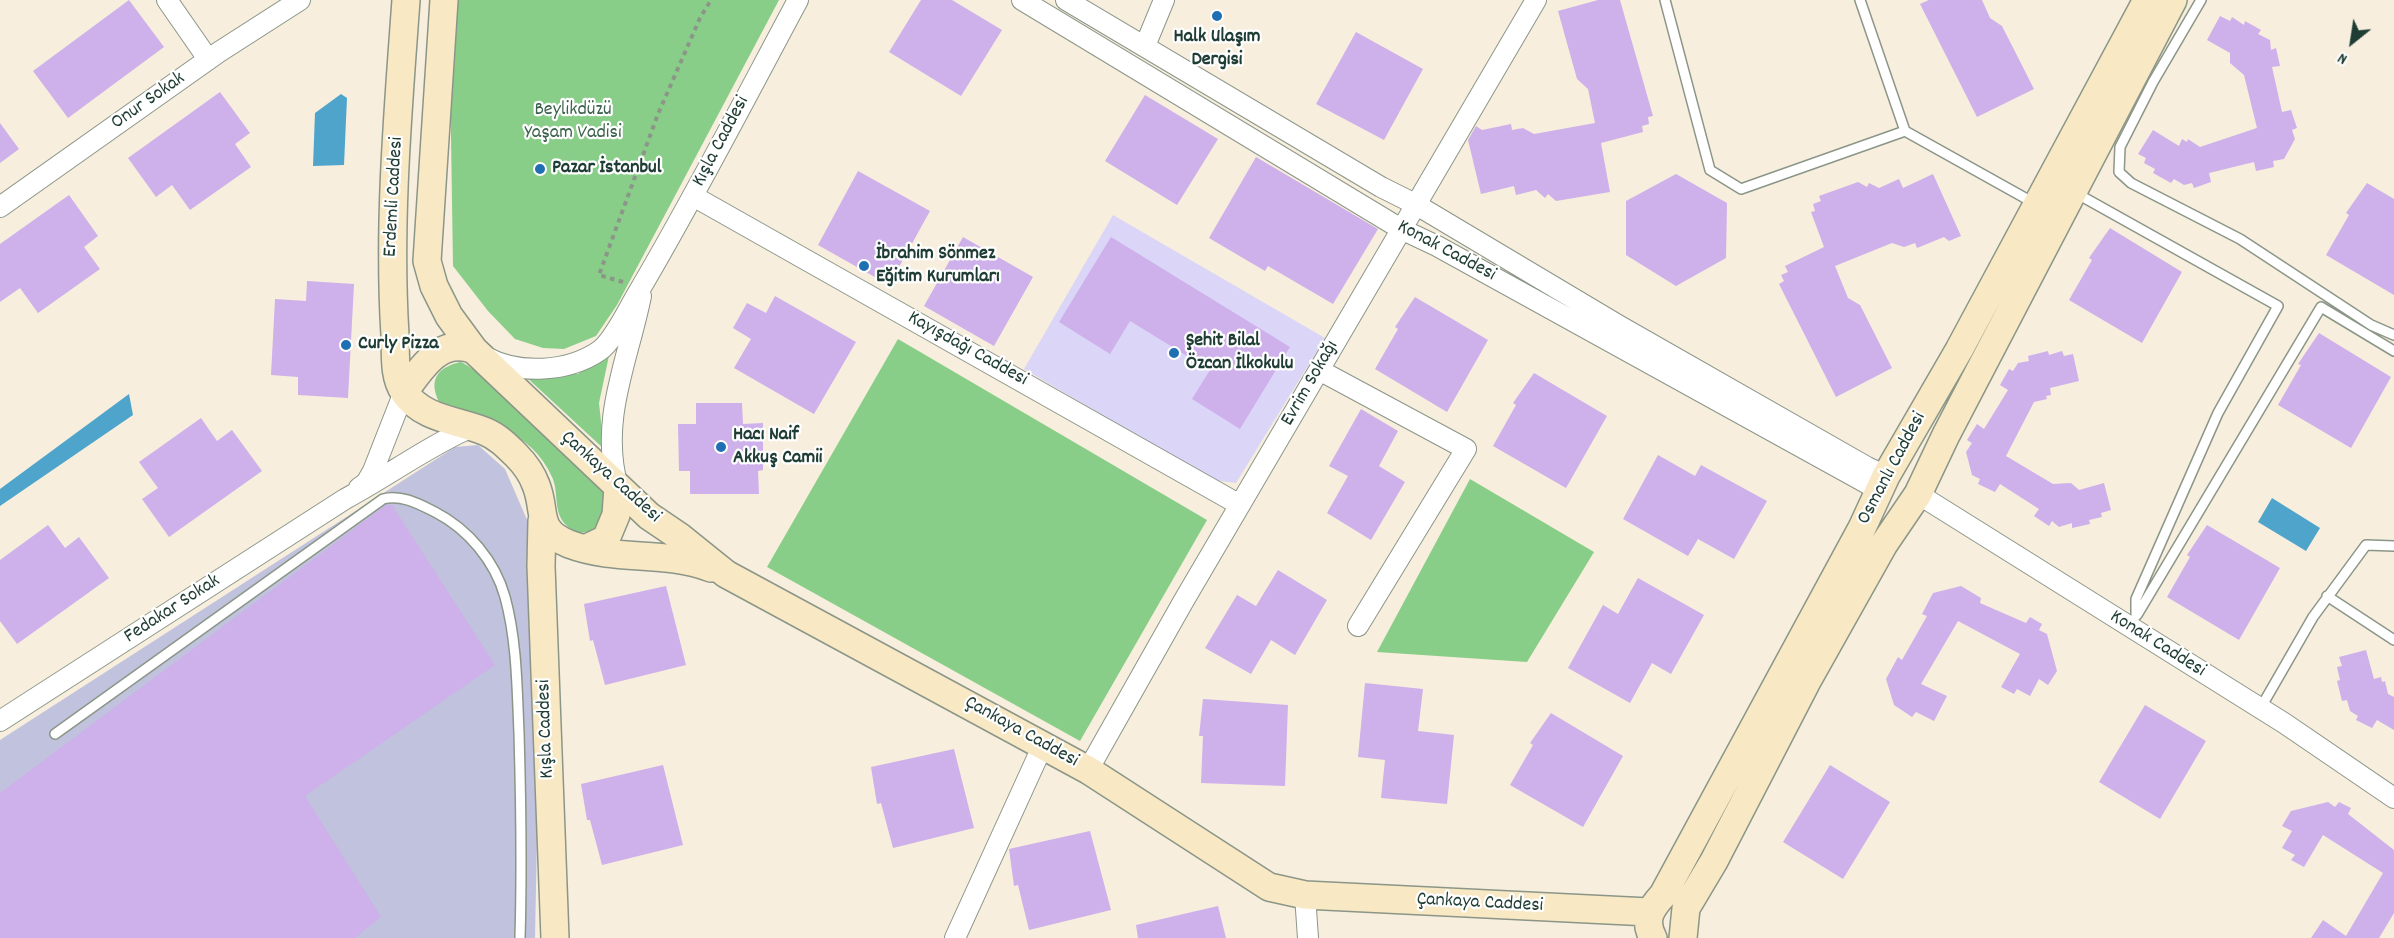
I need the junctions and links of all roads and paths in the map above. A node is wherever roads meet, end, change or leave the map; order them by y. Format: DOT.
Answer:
graph roads {
  1 [pos="167,0"];
  2 [pos="300,0"];
  3 [pos="406,0"];
  4 [pos="444,0"];
  5 [pos="711,0"];
  6 [pos="798,0"];
  7 [pos="1022,0"];
  8 [pos="1066,0"];
  9 [pos="1164,0"];
  10 [pos="1536,0"];
  11 [pos="1665,0"];
  12 [pos="1860,0"];
  13 [pos="2146,0"];
  14 [pos="2173,0"];
  15 [pos="2201,0"];
  16 [pos="1145,46"];
  17 [pos="208,59"];
  18 [pos="1905,131"];
  19 [pos="2072,191"];
  20 [pos="693,196"];
  21 [pos="1415,204"];
  22 [pos="2037,205"];
  23 [pos="0,207"];
  24 [pos="1401,229"];
  25 [pos="644,282"];
  26 [pos="2394,335"];
  27 [pos="474,350"];
  28 [pos="2394,351"];
  29 [pos="1319,370"];
  30 [pos="404,392"];
  31 [pos="472,427"];
  32 [pos="1882,483"];
  33 [pos="618,487"];
  34 [pos="1918,495"];
  35 [pos="345,499"];
  36 [pos="1240,505"];
  37 [pos="542,521"];
  38 [pos="2394,546"];
  39 [pos="587,548"];
  40 [pos="726,574"];
  41 [pos="2327,596"];
  42 [pos="2133,622"];
  43 [pos="1358,626"];
  44 [pos="2394,640"];
  45 [pos="2260,709"];
  46 [pos="0,721"];
  47 [pos="55,734"];
  48 [pos="1043,745"];
  49 [pos="1088,770"];
  50 [pos="2394,798"];
  51 [pos="1305,895"];
  52 [pos="1665,928"];
  53 [pos="520,938"];
  54 [pos="555,938"];
  55 [pos="955,938"];
  56 [pos="1308,938"];
  1 -- 17 [label="street"];
  2 -- 17 [label="street, Onur Sokak"];
  3 -- 30 [label="main road, Erdemli Caddesi"];
  4 -- 27 [label="main road, Erdemli Caddesi"];
  5 -- 25 [label="path"];
  6 -- 20 [label="street, Kışla Caddesi"];
  7 -- 24 [label="street, Konak Caddesi"];
  8 -- 16 [label="street, Konak Caddesi"];
  9 -- 16 [label="street"];
  10 -- 21 [label="street, Evrim Sokağı"];
  11 -- 18 [label="lane"];
  12 -- 18 [label="lane"];
  13 -- 22 [label="main road, Osmanlı Caddesi"];
  14 -- 19 [label="main road, Osmanlı Caddesi"];
  15 -- 26 [label="lane"];
  16 -- 21 [label="street, Konak Caddesi"];
  17 -- 23 [label="street, Onur Sokak"];
  18 -- 22 [label="lane"];
  19 -- 34 [label="main road, Osmanlı Caddesi"];
  19 -- 42 [label="lane"];
  20 -- 25 [label="street, Kışla Caddesi"];
  20 -- 36 [label="street, Kayışdağı Caddesi"];
  21 -- 24 [label="street, Evrim Sokağı"];
  21 -- 32 [label="street, Konak Caddesi"];
  22 -- 32 [label="main road, Osmanlı Caddesi"];
  24 -- 29 [label="street, Evrim Sokağı"];
  24 -- 32 [label="street, Konak Caddesi"];
  25 -- 27 [label="street, Kışla Caddesi"];
  25 -- 33 [label="street"];
  27 -- 30 [label="main road"];
  27 -- 33 [label="main road, Çankaya Caddesi"];
  28 -- 42 [label="lane"];
  29 -- 36 [label="street, Evrim Sokağı"];
  29 -- 43 [label="street"];
  30 -- 31 [label="main road, Kışla Caddesi"];
  30 -- 35 [label="street"];
  31 -- 35 [label="street"];
  31 -- 37 [label="main road, Kışla Caddesi"];
  32 -- 34 [label="main road"];
  32 -- 34 [label="main road"];
  32 -- 52 [label="main road, Osmanlı Caddesi"];
  33 -- 39 [label="main road"];
  33 -- 40 [label="main road, Çankaya Caddesi"];
  34 -- 42 [label="street, Konak Caddesi"];
  34 -- 52 [label="main road, Osmanlı Caddesi"];
  35 -- 46 [label="street, Fedakar Sokak"];
  36 -- 49 [label="street, Evrim Sokağı"];
  37 -- 39 [label="main road"];
  37 -- 54 [label="main road, Kışla Caddesi"];
  38 -- 41 [label="lane"];
  39 -- 40 [label="main road"];
  40 -- 48 [label="main road, Çankaya Caddesi"];
  41 -- 44 [label="lane"];
  41 -- 45 [label="lane"];
  42 -- 45 [label="street, Konak Caddesi"];
  45 -- 50 [label="street, Konak Caddesi"];
  47 -- 53 [label="lane"];
  48 -- 49 [label="main road, Çankaya Caddesi"];
  48 -- 55 [label="street"];
  49 -- 51 [label="main road, Çankaya Caddesi"];
  51 -- 52 [label="main road, Çankaya Caddesi"];
  51 -- 56 [label="street"];
}
